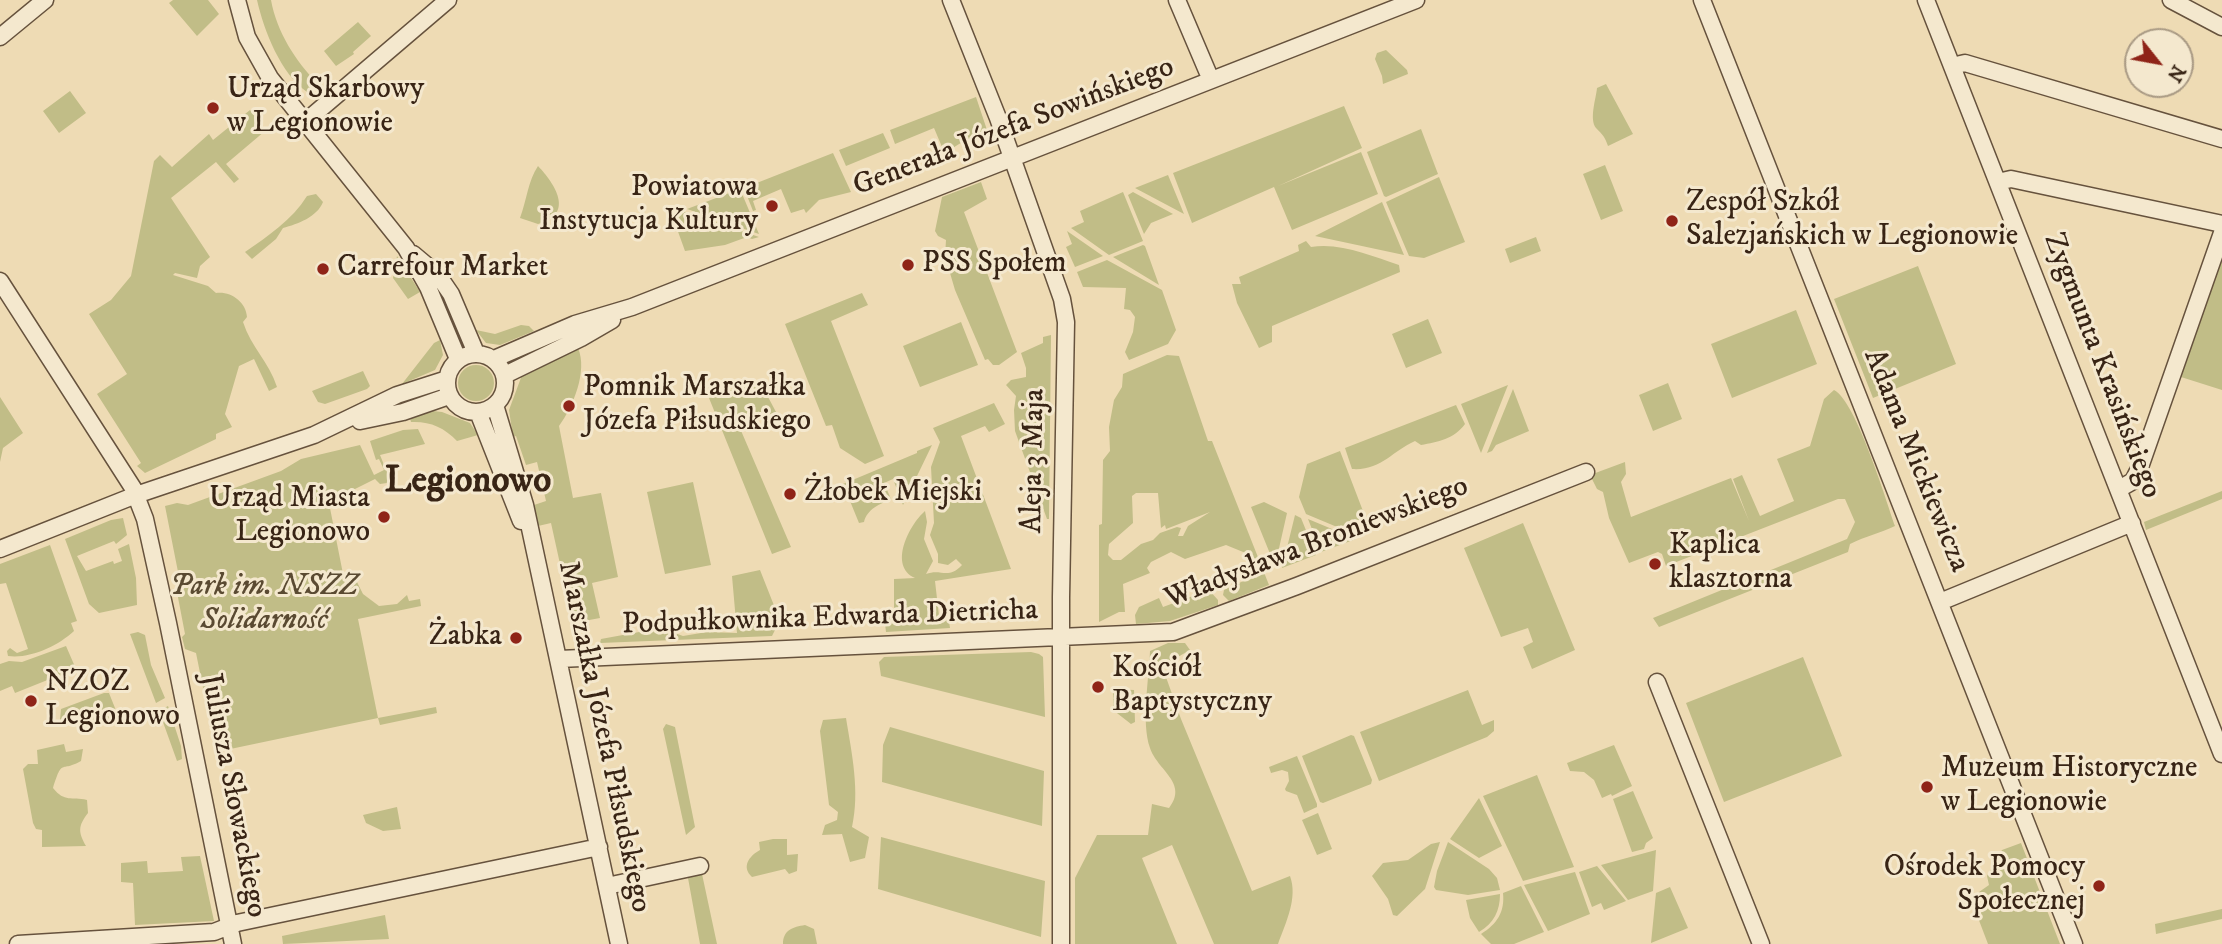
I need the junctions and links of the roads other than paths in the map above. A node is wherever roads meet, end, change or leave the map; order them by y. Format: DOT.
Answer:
graph roads {
  1 [pos="45,0"];
  2 [pos="237,0"];
  3 [pos="448,0"];
  4 [pos="951,0"];
  5 [pos="1177,0"];
  6 [pos="1416,0"];
  7 [pos="1702,0"];
  8 [pos="1926,0"];
  9 [pos="2171,0"];
  10 [pos="2222,27"];
  11 [pos="0,37"];
  12 [pos="1952,66"];
  13 [pos="1211,80"];
  14 [pos="305,122"];
  15 [pos="2222,139"];
  16 [pos="1012,159"];
  17 [pos="1998,182"];
  18 [pos="2222,224"];
  19 [pos="2222,233"];
  20 [pos="406,248"];
  21 [pos="0,281"];
  22 [pos="632,307"];
  23 [pos="476,353"];
  24 [pos="458,359"];
  25 [pos="494,359"];
  26 [pos="505,375"];
  27 [pos="447,379"];
  28 [pos="449,396"];
  29 [pos="495,405"];
  30 [pos="478,412"];
  31 [pos="341,424"];
  32 [pos="1586,472"];
  33 [pos="2119,489"];
  34 [pos="136,495"];
  35 [pos="2132,523"];
  36 [pos="532,542"];
  37 [pos="0,549"];
  38 [pos="1940,602"];
  39 [pos="1061,637"];
  40 [pos="559,659"];
  41 [pos="1657,682"];
  42 [pos="2222,754"];
  43 [pos="599,847"];
  44 [pos="700,866"];
  45 [pos="607,886"];
  46 [pos="229,927"];
  47 [pos="18,944"];
  48 [pos="233,944"];
  49 [pos="619,944"];
  50 [pos="1061,944"];
  51 [pos="1761,944"];
  52 [pos="2074,944"];
  1 -- 11 [label="street"];
  2 -- 14 [label="street"];
  3 -- 14 [label="street"];
  4 -- 16 [label="street, Aleja 3 Maja"];
  5 -- 13 [label="street"];
  6 -- 13 [label="street, Generała Józefa Sowińskiego"];
  7 -- 38 [label="street, Adama Mickiewicza"];
  8 -- 12 [label="street, Zygmunta Krasińskiego"];
  9 -- 10 [label="street"];
  12 -- 15 [label="street"];
  12 -- 17 [label="street, Zygmunta Krasińskiego"];
  13 -- 16 [label="street, Generała Józefa Sowińskiego"];
  14 -- 20 [label="street"];
  16 -- 22 [label="street, Generała Józefa Sowińskiego"];
  16 -- 39 [label="street, Aleja 3 Maja"];
  17 -- 18 [label="street"];
  17 -- 33 [label="street, Zygmunta Krasińskiego"];
  19 -- 33 [label="street"];
  20 -- 23 [label="street"];
  20 -- 24 [label="street"];
  21 -- 34 [label="street, Juliusza Słowackiego"];
  22 -- 25 [label="street, Generała Józefa Sowińskiego"];
  22 -- 26 [label="street, Generała Józefa Sowińskiego"];
  23 -- 24 [label="street"];
  23 -- 25 [label="street"];
  24 -- 27 [label="street"];
  25 -- 26 [label="street"];
  26 -- 29 [label="street"];
  27 -- 28 [label="street"];
  27 -- 31 [label="street"];
  28 -- 30 [label="street"];
  28 -- 31 [label="street"];
  29 -- 30 [label="street"];
  29 -- 36 [label="street, Marszałka Józefa Piłsudskiego"];
  30 -- 36 [label="street, Marszałka Józefa Piłsudskiego"];
  31 -- 34 [label="street"];
  32 -- 39 [label="street, Władysława Broniewskiego"];
  33 -- 35 [label="street, Zygmunta Krasińskiego"];
  34 -- 37 [label="street"];
  34 -- 46 [label="street, Juliusza Słowackiego"];
  35 -- 38 [label="street"];
  35 -- 42 [label="street, Zygmunta Krasińskiego"];
  36 -- 40 [label="street, Marszałka Józefa Piłsudskiego"];
  38 -- 52 [label="street, Adama Mickiewicza"];
  39 -- 40 [label="street, Podpułkownika Edwarda Dietricha"];
  39 -- 50 [label="street, Aleja 3 Maja"];
  40 -- 43 [label="street, Marszałka Józefa Piłsudskiego"];
  41 -- 51 [label="street"];
  43 -- 45 [label="street, Marszałka Józefa Piłsudskiego"];
  43 -- 46 [label="street"];
  44 -- 45 [label="street"];
  45 -- 49 [label="street, Marszałka Józefa Piłsudskiego"];
  46 -- 47 [label="street"];
  46 -- 48 [label="street, Juliusza Słowackiego"];
}
